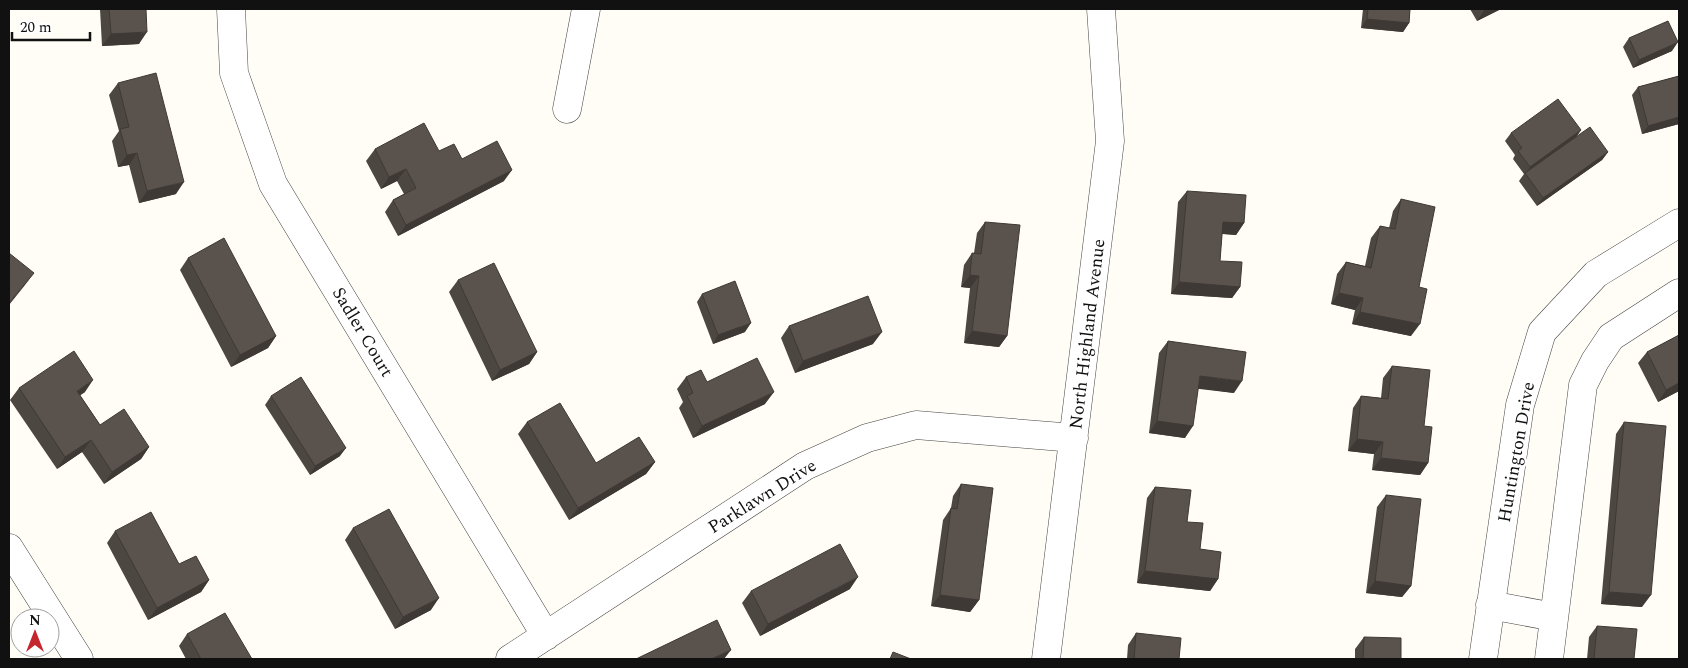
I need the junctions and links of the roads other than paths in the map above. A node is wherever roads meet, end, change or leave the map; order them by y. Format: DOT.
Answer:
graph roads {
  1 [pos="231,9"];
  2 [pos="586,9"];
  3 [pos="1101,9"];
  4 [pos="567,109"];
  5 [pos="1679,223"];
  6 [pos="1679,293"];
  7 [pos="1074,438"];
  8 [pos="9,548"];
  9 [pos="1490,605"];
  10 [pos="1554,617"];
  11 [pos="546,636"];
  12 [pos="79,659"];
  13 [pos="510,659"];
  14 [pos="1046,659"];
  15 [pos="1483,659"];
  16 [pos="1549,659"];
  1 -- 11 [label="street, Sadler Court"];
  2 -- 4 [label="street"];
  3 -- 7 [label="street, North Highland Avenue"];
  5 -- 9 [label="street, Huntington Drive"];
  6 -- 10 [label="street"];
  7 -- 11 [label="street, Parklawn Drive"];
  7 -- 14 [label="street, North Highland Avenue"];
  8 -- 12 [label="street"];
  9 -- 10 [label="street"];
  9 -- 15 [label="street, Huntington Drive"];
  10 -- 16 [label="street"];
  11 -- 13 [label="street, Parklawn Drive"];
}
